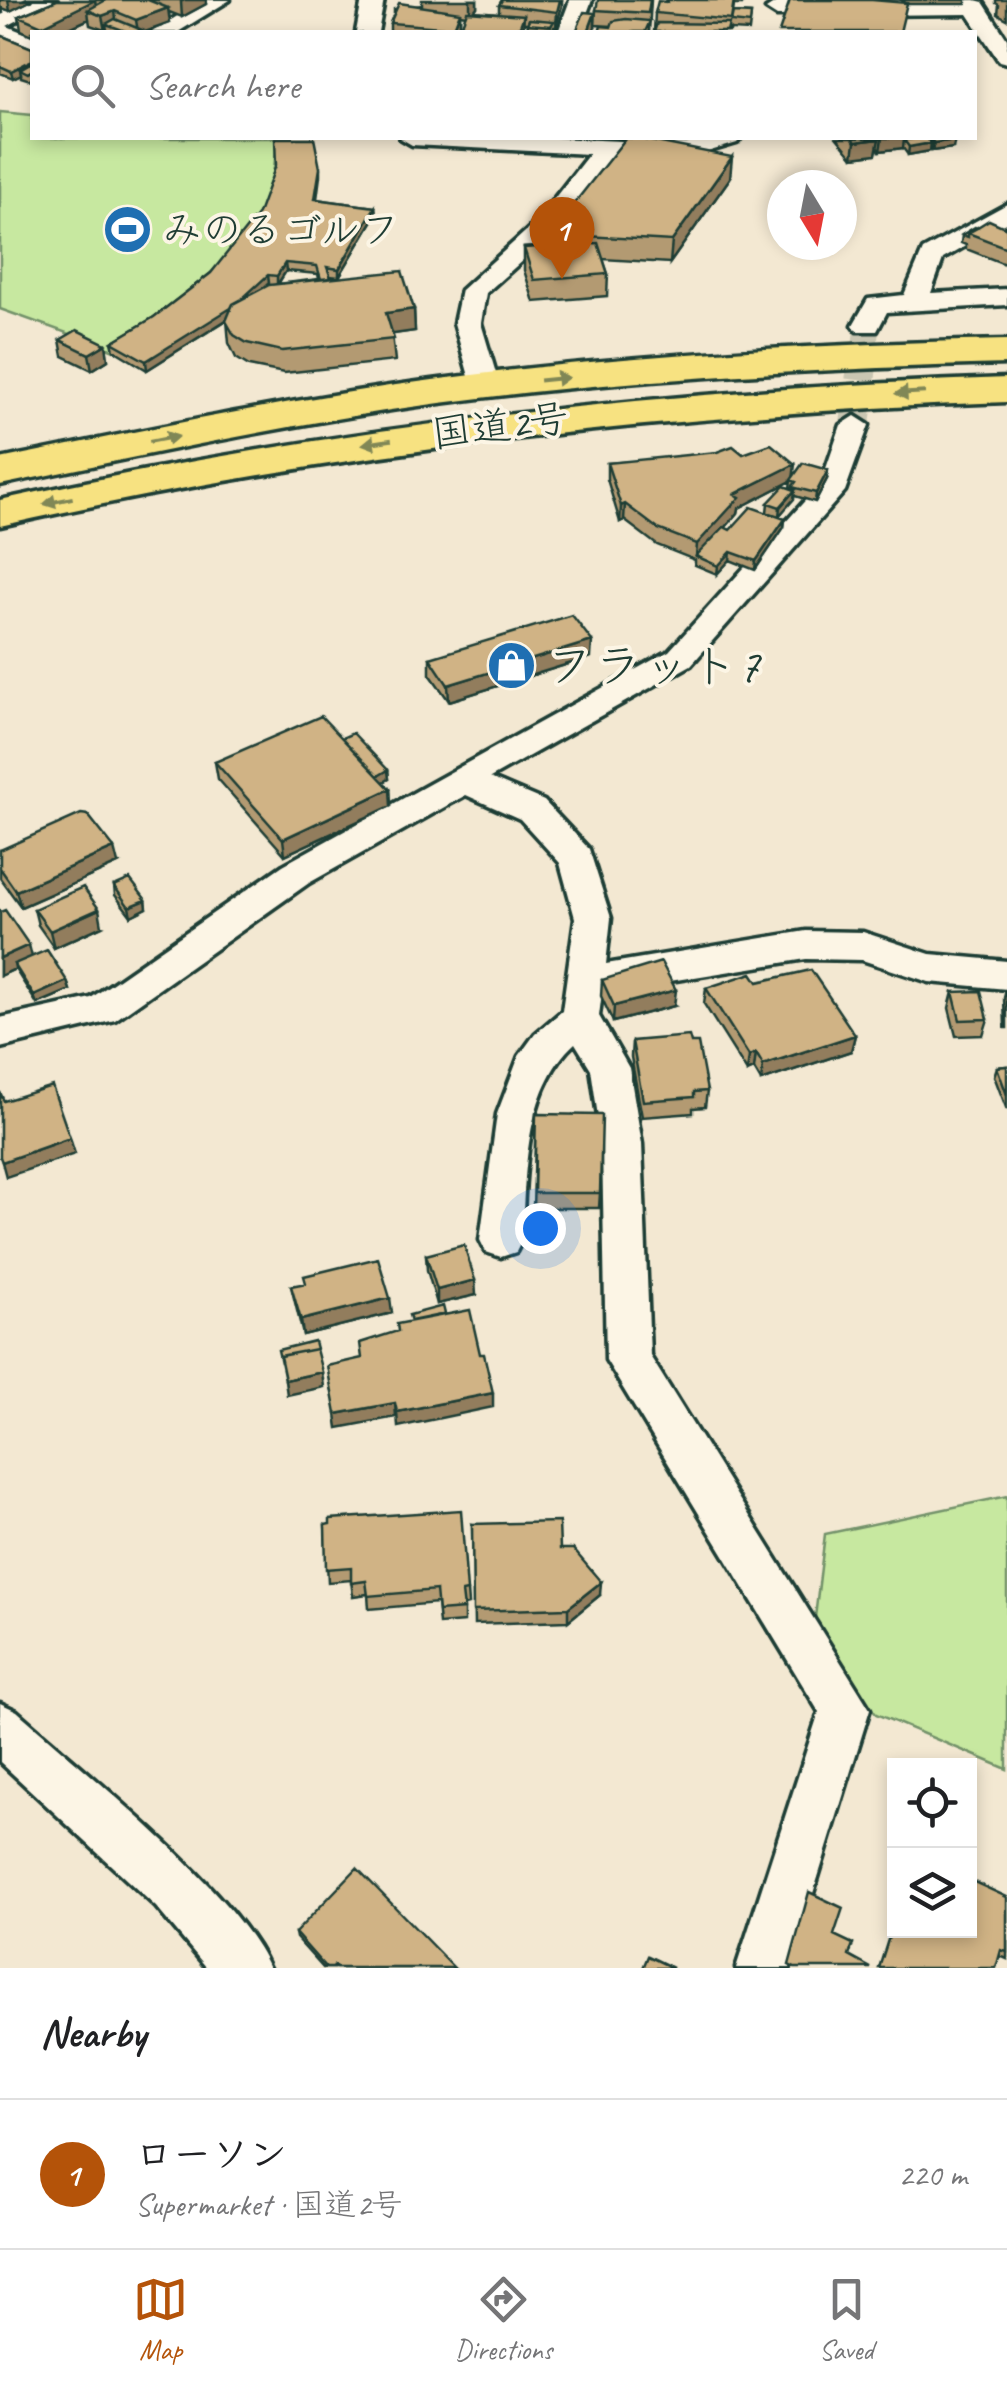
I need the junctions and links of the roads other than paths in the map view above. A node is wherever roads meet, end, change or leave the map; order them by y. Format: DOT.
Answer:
graph roads {
  1 [pos="46,0"];
  2 [pos="219,0"];
  3 [pos="373,0"];
  4 [pos="580,0"];
  5 [pos="779,4"];
  6 [pos="976,4"];
  7 [pos="0,21"];
  8 [pos="166,30"];
  9 [pos="367,30"];
  10 [pos="569,30"];
  11 [pos="770,30"];
  12 [pos="0,31"];
  13 [pos="1003,42"];
  14 [pos="30,43"];
  15 [pos="460,140"];
  16 [pos="723,140"];
  17 [pos="606,146"];
  18 [pos="1007,212"];
  19 [pos="1007,297"];
  20 [pos="914,302"];
  21 [pos="867,326"];
  22 [pos="1007,352"];
  23 [pos="486,387"];
  24 [pos="1007,390"];
  25 [pos="855,425"];
  26 [pos="0,472"];
  27 [pos="0,513"];
  28 [pos="465,782"];
  29 [pos="1007,975"];
  30 [pos="583,999"];
  31 [pos="0,1033"];
  32 [pos="500,1240"];
  33 [pos="0,1728"];
  34 [pos="242,1968"];
  35 [pos="763,1968"];
  1 -- 7 [label="street"];
  2 -- 8 [label="street"];
  3 -- 9 [label="street"];
  4 -- 10 [label="street"];
  5 -- 6 [label="street"];
  5 -- 11 [label="street"];
  6 -- 13 [label="street"];
  12 -- 14 [label="street"];
  15 -- 17 [label="street"];
  16 -- 17 [label="street"];
  17 -- 23 [label="street"];
  18 -- 20 [label="street"];
  19 -- 20 [label="street"];
  20 -- 21 [label="street"];
  23 -- 22 [label="highway, 国道2号, one-way"];
  26 -- 23 [label="highway, 国道2号, one-way"];
  24 -- 27 [label="highway, 国道2号, one-way"];
  25 -- 28 [label="street"];
  28 -- 30 [label="street"];
  28 -- 31 [label="street"];
  29 -- 30 [label="street"];
  30 -- 32 [label="street"];
  30 -- 35 [label="street"];
  33 -- 34 [label="street"];
}
